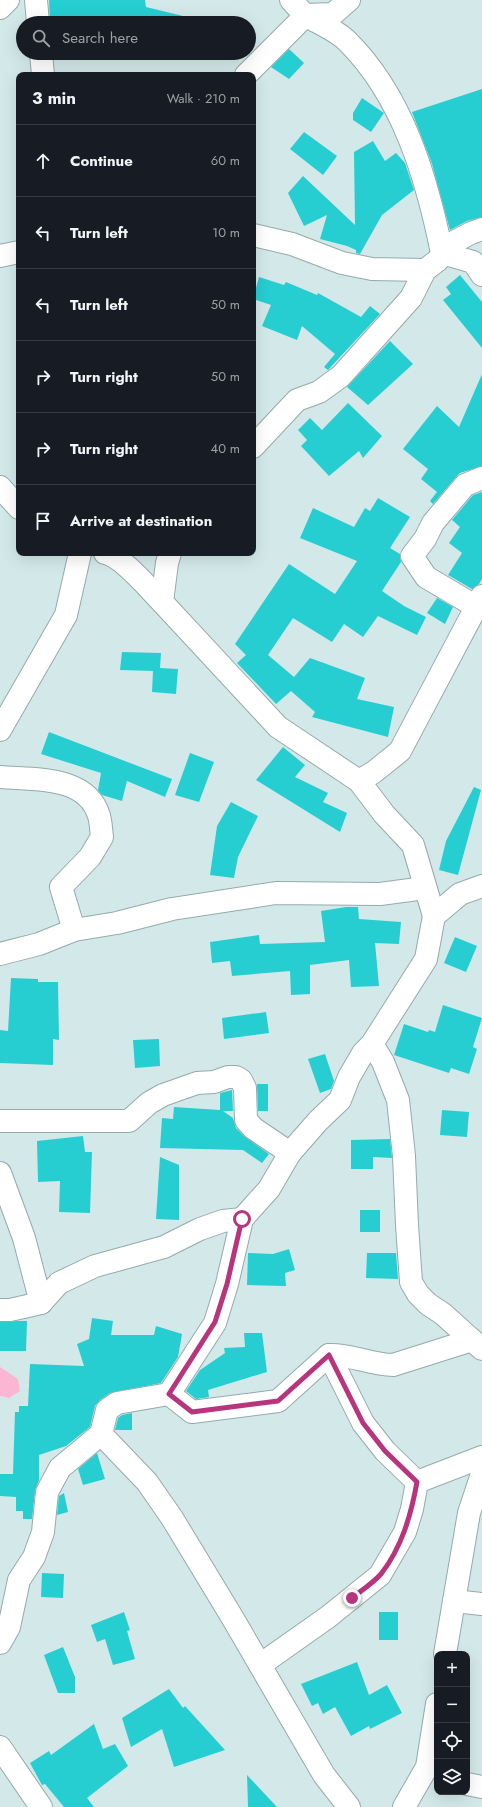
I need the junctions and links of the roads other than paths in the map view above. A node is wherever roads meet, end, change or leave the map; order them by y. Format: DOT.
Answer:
graph roads {
  1 [pos="8,0"];
  2 [pos="36,0"];
  3 [pos="291,0"];
  4 [pos="349,0"];
  5 [pos="0,8"];
  6 [pos="306,15"];
  7 [pos="37,16"];
  8 [pos="42,60"];
  9 [pos="43,72"];
  10 [pos="249,72"];
  11 [pos="482,229"];
  12 [pos="256,236"];
  13 [pos="16,253"];
  14 [pos="442,254"];
  15 [pos="0,256"];
  16 [pos="425,270"];
  17 [pos="482,275"];
  18 [pos="256,444"];
  19 [pos="482,478"];
  20 [pos="0,487"];
  21 [pos="16,505"];
  22 [pos="79,556"];
  23 [pos="114,556"];
  24 [pos="169,556"];
  25 [pos="479,601"];
  26 [pos="162,602"];
  27 [pos="0,730"];
  28 [pos="0,777"];
  29 [pos="359,781"];
  30 [pos="482,886"];
  31 [pos="426,888"];
  32 [pos="434,916"];
  33 [pos="74,930"];
  34 [pos="0,954"];
  35 [pos="372,1044"];
  36 [pos="0,1121"];
  37 [pos="290,1154"];
  38 [pos="0,1173"];
  39 [pos="242,1219"];
  40 [pos="41,1303"];
  41 [pos="0,1310"];
  42 [pos="477,1344"];
  43 [pos="329,1355"];
  44 [pos="169,1394"];
  45 [pos="101,1434"];
  46 [pos="482,1457"];
  47 [pos="482,1474"];
  48 [pos="417,1482"];
  49 [pos="454,1600"];
  50 [pos="482,1604"];
  51 [pos="0,1644"];
  52 [pos="446,1651"];
  53 [pos="260,1665"];
  54 [pos="436,1723"];
  55 [pos="0,1747"];
  56 [pos="432,1772"];
  57 [pos="470,1785"];
  58 [pos="482,1787"];
  59 [pos="41,1807"];
  60 [pos="349,1807"];
  61 [pos="404,1807"];
  1 -- 5 [label="street"];
  2 -- 7 [label="street"];
  3 -- 6 [label="street"];
  4 -- 6 [label="street"];
  6 -- 10 [label="street"];
  6 -- 14 [label="street"];
  8 -- 9 [label="street"];
  11 -- 14 [label="street"];
  12 -- 16 [label="street"];
  13 -- 15 [label="street"];
  14 -- 16 [label="street"];
  14 -- 17 [label="street"];
  16 -- 18 [label="street"];
  19 -- 25 [label="street"];
  20 -- 21 [label="street"];
  22 -- 27 [label="street"];
  23 -- 26 [label="street"];
  24 -- 26 [label="street"];
  25 -- 29 [label="street"];
  26 -- 29 [label="street"];
  28 -- 33 [label="street"];
  29 -- 31 [label="street"];
  30 -- 32 [label="street"];
  31 -- 32 [label="street"];
  31 -- 33 [label="street"];
  32 -- 35 [label="street"];
  33 -- 34 [label="street"];
  35 -- 37 [label="street"];
  35 -- 42 [label="street"];
  36 -- 37 [label="street"];
  37 -- 39 [label="street"];
  38 -- 40 [label="street"];
  39 -- 40 [label="street"];
  39 -- 44 [label="street"];
  40 -- 41 [label="street"];
  42 -- 43 [label="street"];
  43 -- 44 [label="street"];
  43 -- 48 [label="street"];
  44 -- 45 [label="street"];
  45 -- 51 [label="street"];
  45 -- 53 [label="street"];
  46 -- 48 [label="street"];
  47 -- 49 [label="street"];
  48 -- 53 [label="street"];
  49 -- 50 [label="street"];
  49 -- 52 [label="street"];
  53 -- 60 [label="street"];
  54 -- 56 [label="street"];
  55 -- 59 [label="street"];
  56 -- 61 [label="street"];
  57 -- 58 [label="street"];
}
